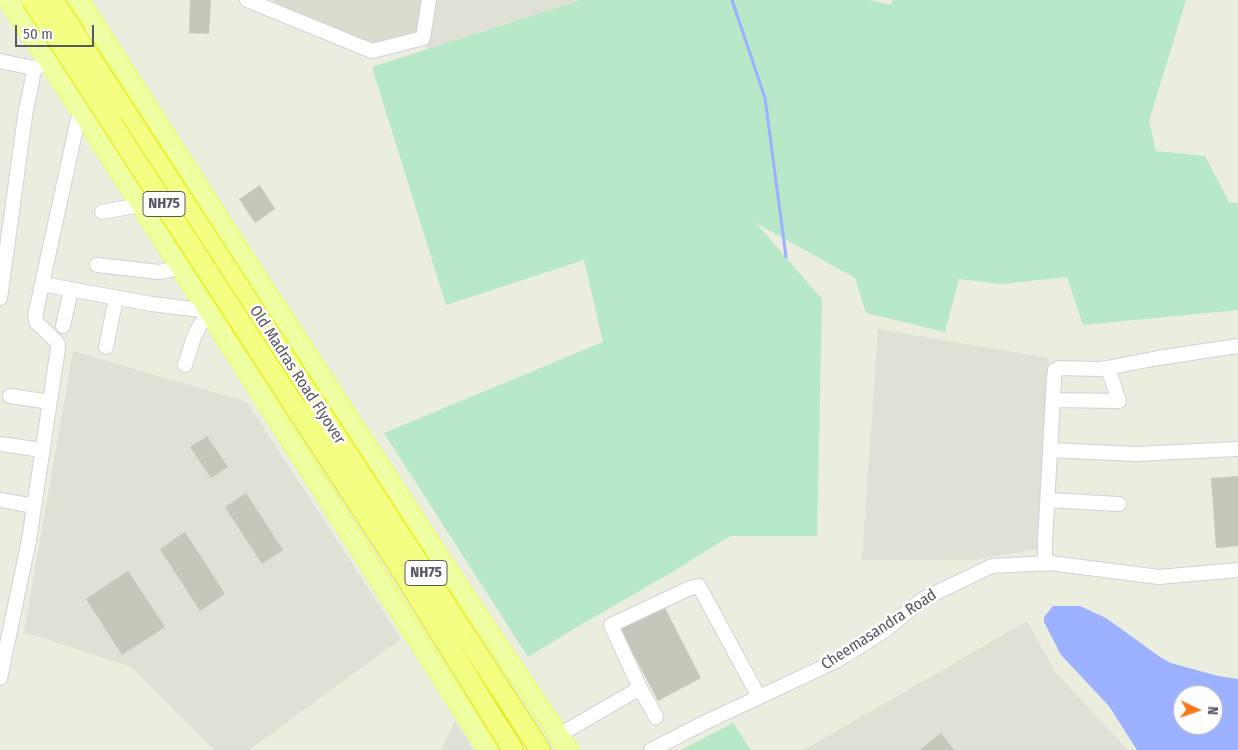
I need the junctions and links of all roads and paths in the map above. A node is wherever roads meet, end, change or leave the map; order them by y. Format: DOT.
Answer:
graph roads {
  1 [pos="8,0"];
  2 [pos="32,0"];
  3 [pos="53,0"];
  4 [pos="80,0"];
  5 [pos="247,0"];
  6 [pos="429,0"];
  7 [pos="98,30"];
  8 [pos="0,61"];
  9 [pos="41,66"];
  10 [pos="80,110"];
  11 [pos="140,205"];
  12 [pos="102,212"];
  13 [pos="5,234"];
  14 [pos="97,264"];
  15 [pos="178,265"];
  16 [pos="42,284"];
  17 [pos="71,290"];
  18 [pos="0,298"];
  19 [pos="116,298"];
  20 [pos="208,312"];
  21 [pos="64,326"];
  22 [pos="106,346"];
  23 [pos="1238,346"];
  24 [pos="185,365"];
  25 [pos="1108,368"];
  26 [pos="10,396"];
  27 [pos="1053,400"];
  28 [pos="50,402"];
  29 [pos="304,402"];
  30 [pos="0,444"];
  31 [pos="1238,449"];
  32 [pos="42,450"];
  33 [pos="1050,450"];
  34 [pos="0,500"];
  35 [pos="1048,500"];
  36 [pos="1119,504"];
  37 [pos="34,506"];
  38 [pos="1045,564"];
  39 [pos="1238,570"];
  40 [pos="4,643"];
  41 [pos="0,678"];
  42 [pos="640,688"];
  43 [pos="759,697"];
  44 [pos="656,717"];
  45 [pos="559,735"];
  46 [pos="488,750"];
  47 [pos="513,750"];
  48 [pos="540,750"];
  49 [pos="569,750"];
  50 [pos="651,750"];
  1 -- 9 [label="main road"];
  2 -- 29 [label="highway, Old Madras Road Flyover / NH75, bridge"];
  3 -- 29 [label="highway, Old Madras Road Flyover / NH75, bridge"];
  4 -- 7 [label="main road"];
  5 -- 6 [label="street"];
  7 -- 9 [label="street"];
  7 -- 45 [label="main road"];
  8 -- 9 [label="street"];
  9 -- 10 [label="main road"];
  9 -- 13 [label="street"];
  10 -- 11 [label="main road"];
  10 -- 16 [label="street"];
  11 -- 12 [label="street"];
  11 -- 15 [label="main road"];
  13 -- 18 [label="street"];
  14 -- 15 [label="street"];
  15 -- 20 [label="main road"];
  16 -- 17 [label="street"];
  16 -- 28 [label="street"];
  17 -- 19 [label="street"];
  17 -- 21 [label="street"];
  19 -- 20 [label="street"];
  19 -- 22 [label="street"];
  20 -- 24 [label="street"];
  20 -- 46 [label="main road"];
  23 -- 25 [label="street"];
  25 -- 27 [label="street"];
  25 -- 27 [label="street"];
  26 -- 28 [label="street"];
  27 -- 33 [label="street"];
  28 -- 32 [label="street"];
  29 -- 47 [label="highway, Old Madras Road Flyover / NH75"];
  29 -- 48 [label="highway, Old Madras Road Flyover / NH75"];
  30 -- 32 [label="street"];
  31 -- 33 [label="street"];
  32 -- 37 [label="street"];
  33 -- 35 [label="street"];
  34 -- 37 [label="street"];
  35 -- 36 [label="street"];
  35 -- 38 [label="street"];
  37 -- 40 [label="street"];
  38 -- 39 [label="street, Cheemasandra Road"];
  38 -- 43 [label="street, Cheemasandra Road"];
  40 -- 41 [label="street"];
  42 -- 43 [label="street"];
  42 -- 44 [label="street"];
  42 -- 45 [label="street"];
  43 -- 50 [label="street, Cheemasandra Road"];
  45 -- 49 [label="main road"];
}
